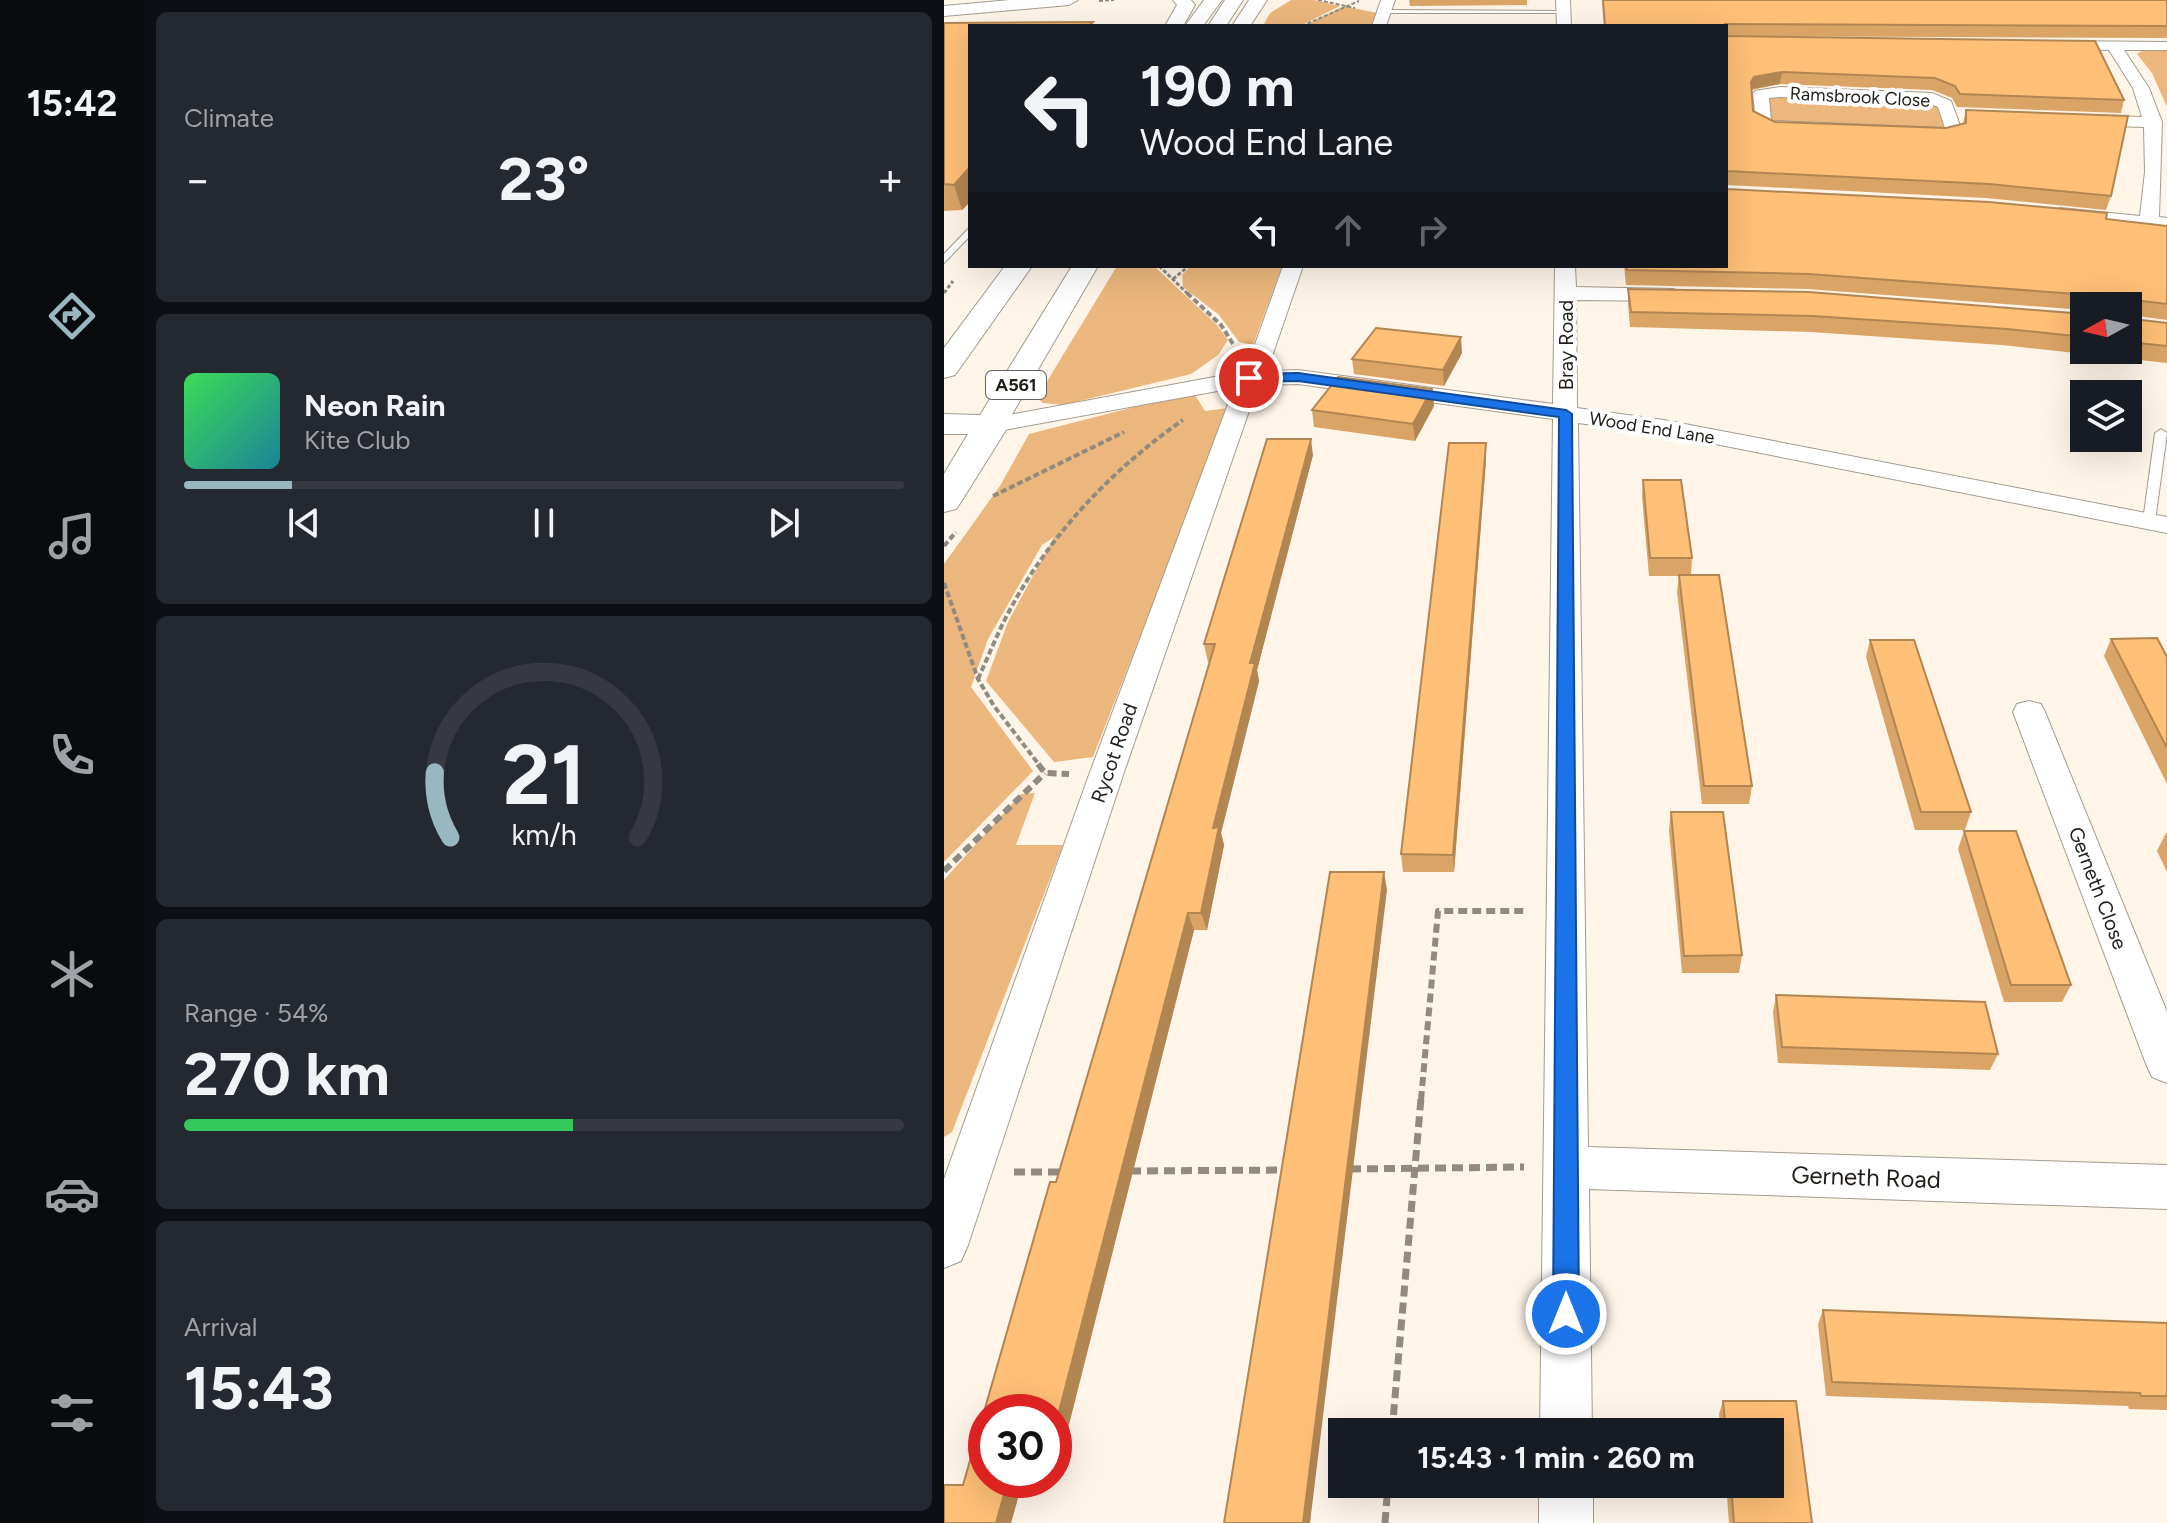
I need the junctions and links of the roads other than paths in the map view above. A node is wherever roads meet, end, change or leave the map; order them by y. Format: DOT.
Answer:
graph roads {
  1 [pos="1038,0"];
  2 [pos="1069,0"];
  3 [pos="1182,0"];
  4 [pos="1213,0"];
  5 [pos="1234,0"];
  6 [pos="1260,3"];
  7 [pos="979,8"];
  8 [pos="944,11"];
  9 [pos="1384,13"];
  10 [pos="1563,13"];
  11 [pos="1175,24"];
  12 [pos="1195,24"];
  13 [pos="1218,24"];
  14 [pos="1243,24"];
  15 [pos="2036,45"];
  16 [pos="2114,46"];
  17 [pos="2167,46"];
  18 [pos="1958,115"];
  19 [pos="2060,119"];
  20 [pos="2154,122"];
  21 [pos="2045,212"];
  22 [pos="2158,223"];
  23 [pos="968,232"];
  24 [pos="944,260"];
  25 [pos="1018,268"];
  26 [pos="1084,268"];
  27 [pos="1292,268"];
  28 [pos="1565,280"];
  29 [pos="1701,296"];
  30 [pos="944,369"];
  31 [pos="1254,372"];
  32 [pos="1566,414"];
  33 [pos="944,424"];
  34 [pos="993,425"];
  35 [pos="2161,433"];
  36 [pos="944,502"];
  37 [pos="2158,523"];
  38 [pos="2029,712"];
  39 [pos="2167,1064"];
  40 [pos="1566,1167"];
  41 [pos="2167,1187"];
  42 [pos="944,1245"];
  43 [pos="1566,1418"];
  44 [pos="1566,1498"];
  45 [pos="1566,1523"];
  1 -- 7 [label="main road"];
  2 -- 7 [label="main road"];
  3 -- 11 [label="main road"];
  4 -- 12 [label="main road"];
  5 -- 13 [label="main road"];
  6 -- 14 [label="main road"];
  7 -- 8 [label="main road"];
  9 -- 10 [label="lane"];
  15 -- 16 [label="street"];
  16 -- 17 [label="street"];
  16 -- 20 [label="street"];
  18 -- 18 [label="street, Ramsbrook Close"];
  19 -- 20 [label="street"];
  20 -- 22 [label="street"];
  21 -- 22 [label="street"];
  23 -- 24 [label="lane"];
  25 -- 30 [label="main road"];
  26 -- 34 [label="main road, A561"];
  27 -- 31 [label="street, Rycot Road"];
  28 -- 29 [label="street"];
  28 -- 32 [label="street, Bray Road"];
  31 -- 32 [label="street, Wood End Lane"];
  31 -- 34 [label="street, Wood End Lane"];
  31 -- 42 [label="street, Rycot Road"];
  32 -- 37 [label="street, Wood End Lane"];
  32 -- 40 [label="street, Bray Road"];
  33 -- 34 [label="main road, A561"];
  34 -- 36 [label="main road, A561"];
  35 -- 37 [label="lane"];
  38 -- 39 [label="street, Gerneth Close"];
  40 -- 41 [label="street, Gerneth Road"];
  40 -- 43 [label="street, Bray Road"];
  44 -- 45 [label="street"];
}
